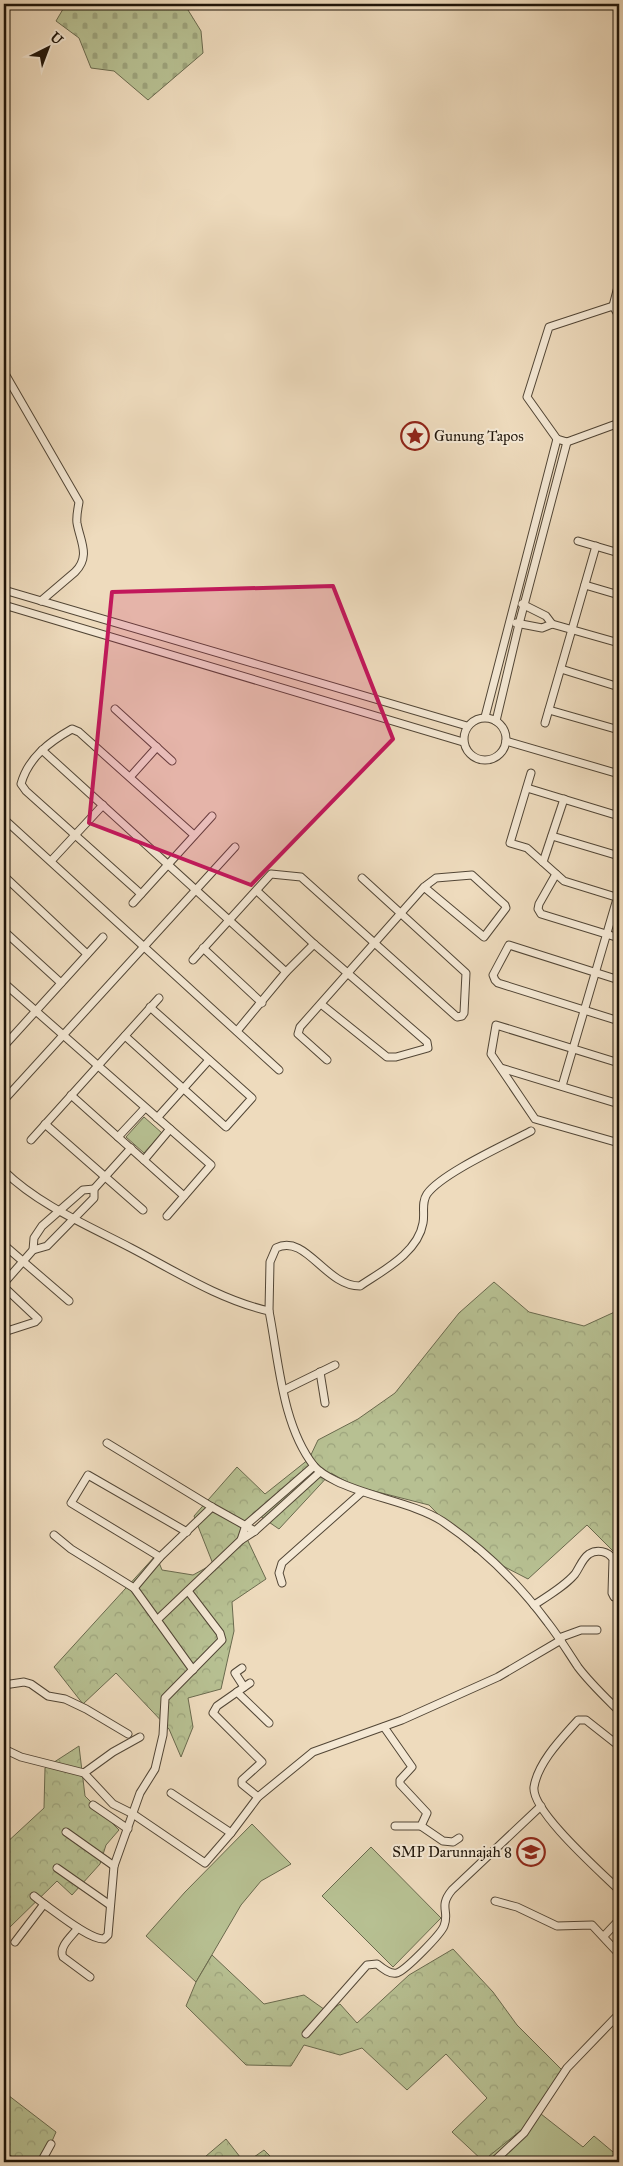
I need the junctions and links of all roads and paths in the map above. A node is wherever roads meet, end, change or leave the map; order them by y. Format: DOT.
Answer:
graph roads {
  1 [pos="619,283"];
  2 [pos="613,306"];
  3 [pos="619,316"];
  4 [pos="4,372"];
  5 [pos="619,423"];
  6 [pos="557,439"];
  7 [pos="567,442"];
  8 [pos="578,541"];
  9 [pos="596,546"];
  10 [pos="619,553"];
  11 [pos="585,585"];
  12 [pos="4,590"];
  13 [pos="619,595"];
  14 [pos="41,601"];
  15 [pos="515,603"];
  16 [pos="4,605"];
  17 [pos="525,605"];
  18 [pos="91,617"];
  19 [pos="510,622"];
  20 [pos="519,624"];
  21 [pos="552,624"];
  22 [pos="571,629"];
  23 [pos="90,630"];
  24 [pos="619,643"];
  25 [pos="561,669"];
  26 [pos="619,687"];
  27 [pos="116,709"];
  28 [pos="549,710"];
  29 [pos="485,717"];
  30 [pos="496,721"];
  31 [pos="545,723"];
  32 [pos="467,726"];
  33 [pos="619,730"];
  34 [pos="506,741"];
  35 [pos="463,742"];
  36 [pos="157,747"];
  37 [pos="42,750"];
  38 [pos="172,761"];
  39 [pos="531,773"];
  40 [pos="619,774"];
  41 [pos="131,776"];
  42 [pos="527,788"];
  43 [pos="564,799"];
  44 [pos="103,805"];
  45 [pos="212,816"];
  46 [pos="619,816"];
  47 [pos="4,819"];
  48 [pos="76,834"];
  49 [pos="194,835"];
  50 [pos="552,836"];
  51 [pos="235,847"];
  52 [pos="619,856"];
  53 [pos="51,862"];
  54 [pos="543,862"];
  55 [pos="168,864"];
  56 [pos="556,874"];
  57 [pos="4,876"];
  58 [pos="362,878"];
  59 [pos="424,887"];
  60 [pos="195,890"];
  61 [pos="257,891"];
  62 [pos="141,894"];
  63 [pos="619,895"];
  64 [pos="132,903"];
  65 [pos="400,912"];
  66 [pos="229,920"];
  67 [pos="4,931"];
  68 [pos="607,934"];
  69 [pos="103,937"];
  70 [pos="619,938"];
  71 [pos="314,944"];
  72 [pos="373,944"];
  73 [pos="143,946"];
  74 [pos="204,948"];
  75 [pos="87,954"];
  76 [pos="193,960"];
  77 [pos="286,972"];
  78 [pos="349,972"];
  79 [pos="596,973"];
  80 [pos="619,980"];
  81 [pos="4,983"];
  82 [pos="61,983"];
  83 [pos="159,998"];
  84 [pos="262,1003"];
  85 [pos="321,1004"];
  86 [pos="150,1007"];
  87 [pos="584,1010"];
  88 [pos="35,1011"];
  89 [pos="619,1021"];
  90 [pos="237,1031"];
  91 [pos="62,1035"];
  92 [pos="125,1036"];
  93 [pos="5,1042"];
  94 [pos="573,1048"];
  95 [pos="209,1060"];
  96 [pos="327,1060"];
  97 [pos="619,1063"];
  98 [pos="97,1066"];
  99 [pos="502,1068"];
  100 [pos="279,1070"];
  101 [pos="562,1086"];
  102 [pos="184,1089"];
  103 [pos="71,1094"];
  104 [pos="4,1100"];
  105 [pos="619,1104"];
  106 [pos="145,1108"];
  107 [pos="157,1118"];
  108 [pos="45,1124"];
  109 [pos="170,1130"];
  110 [pos="531,1131"];
  111 [pos="118,1137"];
  112 [pos="30,1140"];
  113 [pos="619,1143"];
  114 [pos="131,1148"];
  115 [pos="144,1160"];
  116 [pos="4,1171"];
  117 [pos="105,1177"];
  118 [pos="94,1189"];
  119 [pos="184,1196"];
  120 [pos="143,1210"];
  121 [pos="60,1211"];
  122 [pos="167,1216"];
  123 [pos="74,1218"];
  124 [pos="4,1245"];
  125 [pos="33,1250"];
  126 [pos="22,1261"];
  127 [pos="4,1285"];
  128 [pos="69,1301"];
  129 [pos="269,1312"];
  130 [pos="6,1331"];
  131 [pos="335,1365"];
  132 [pos="320,1372"];
  133 [pos="284,1390"];
  134 [pos="325,1403"];
  135 [pos="107,1443"];
  136 [pos="314,1466"];
  137 [pos="320,1472"];
  138 [pos="362,1492"];
  139 [pos="212,1507"];
  140 [pos="246,1525"];
  141 [pos="255,1531"];
  142 [pos="187,1532"];
  143 [pos="54,1535"];
  144 [pos="241,1540"];
  145 [pos="160,1557"];
  146 [pos="282,1583"];
  147 [pos="134,1588"];
  148 [pos="188,1591"];
  149 [pos="619,1596"];
  150 [pos="534,1605"];
  151 [pos="158,1620"];
  152 [pos="597,1630"];
  153 [pos="560,1639"];
  154 [pos="242,1668"];
  155 [pos="193,1670"];
  156 [pos="250,1683"];
  157 [pos="4,1685"];
  158 [pos="241,1690"];
  159 [pos="619,1711"];
  160 [pos="269,1723"];
  161 [pos="384,1727"];
  162 [pos="128,1734"];
  163 [pos="140,1737"];
  164 [pos="619,1746"];
  165 [pos="4,1749"];
  166 [pos="84,1773"];
  167 [pos="171,1794"];
  168 [pos="258,1796"];
  169 [pos="93,1805"];
  170 [pos="541,1806"];
  171 [pos="133,1814"];
  172 [pos="395,1826"];
  173 [pos="421,1826"];
  174 [pos="128,1829"];
  175 [pos="66,1832"];
  176 [pos="231,1833"];
  177 [pos="459,1838"];
  178 [pos="114,1866"];
  179 [pos="57,1868"];
  180 [pos="619,1890"];
  181 [pos="34,1896"];
  182 [pos="495,1901"];
  183 [pos="44,1904"];
  184 [pos="110,1905"];
  185 [pos="619,1920"];
  186 [pos="78,1928"];
  187 [pos="604,1936"];
  188 [pos="16,1942"];
  189 [pos="619,1954"];
  190 [pos="90,1977"];
  191 [pos="619,2014"];
  192 [pos="306,2034"];
  193 [pos="50,2144"];
  194 [pos="41,2162"];
  195 [pos="493,2162"];
  1 -- 2 [label="street"];
  2 -- 3 [label="street"];
  2 -- 6 [label="street"];
  4 -- 14 [label="street"];
  5 -- 7 [label="street"];
  6 -- 7 [label="street"];
  6 -- 15 [label="street"];
  7 -- 17 [label="street"];
  8 -- 9 [label="street"];
  9 -- 10 [label="street"];
  9 -- 11 [label="street"];
  11 -- 13 [label="street"];
  11 -- 22 [label="street"];
  12 -- 14 [label="street"];
  14 -- 18 [label="street"];
  15 -- 17 [label="street"];
  15 -- 19 [label="street"];
  16 -- 23 [label="street"];
  17 -- 20 [label="street"];
  17 -- 21 [label="street"];
  18 -- 23 [label="street"];
  18 -- 32 [label="street"];
  19 -- 20 [label="street"];
  19 -- 29 [label="street"];
  20 -- 21 [label="street"];
  20 -- 30 [label="street"];
  21 -- 22 [label="street"];
  22 -- 24 [label="street"];
  22 -- 25 [label="street"];
  23 -- 35 [label="street"];
  25 -- 26 [label="street"];
  25 -- 28 [label="street"];
  27 -- 36 [label="street"];
  28 -- 31 [label="street"];
  28 -- 33 [label="street"];
  29 -- 30 [label="street"];
  29 -- 32 [label="street"];
  30 -- 34 [label="street"];
  32 -- 35 [label="street"];
  34 -- 35 [label="street"];
  34 -- 40 [label="street"];
  36 -- 38 [label="street"];
  36 -- 41 [label="street"];
  37 -- 41 [label="street"];
  37 -- 44 [label="street"];
  37 -- 48 [label="street"];
  39 -- 42 [label="street"];
  41 -- 49 [label="street"];
  42 -- 43 [label="street"];
  42 -- 54 [label="street"];
  43 -- 46 [label="street"];
  43 -- 50 [label="street"];
  44 -- 48 [label="street"];
  44 -- 55 [label="street"];
  45 -- 49 [label="street"];
  47 -- 53 [label="street"];
  48 -- 53 [label="street"];
  48 -- 62 [label="street"];
  49 -- 55 [label="street"];
  50 -- 52 [label="street"];
  50 -- 54 [label="street"];
  51 -- 60 [label="street"];
  53 -- 73 [label="street"];
  54 -- 56 [label="street"];
  55 -- 60 [label="street"];
  55 -- 62 [label="street"];
  56 -- 63 [label="street"];
  56 -- 68 [label="street"];
  57 -- 75 [label="street"];
  58 -- 65 [label="street"];
  59 -- 59 [label="street"];
  59 -- 65 [label="street"];
  60 -- 66 [label="street"];
  60 -- 73 [label="street"];
  61 -- 66 [label="street"];
  61 -- 71 [label="street"];
  61 -- 72 [label="street"];
  62 -- 64 [label="street"];
  63 -- 68 [label="street"];
  65 -- 72 [label="street"];
  65 -- 72 [label="street"];
  66 -- 74 [label="street"];
  66 -- 77 [label="street"];
  67 -- 82 [label="street"];
  68 -- 70 [label="street"];
  68 -- 79 [label="street"];
  69 -- 75 [label="street"];
  71 -- 77 [label="street"];
  71 -- 78 [label="street"];
  72 -- 78 [label="street"];
  73 -- 90 [label="street"];
  73 -- 91 [label="street"];
  74 -- 76 [label="street"];
  74 -- 84 [label="street"];
  75 -- 82 [label="street"];
  77 -- 84 [label="street"];
  78 -- 85 [label="street"];
  78 -- 85 [label="street"];
  79 -- 80 [label="street"];
  79 -- 87 [label="street"];
  79 -- 87 [label="street"];
  81 -- 88 [label="street"];
  82 -- 88 [label="street"];
  83 -- 86 [label="street"];
  84 -- 90 [label="street"];
  85 -- 96 [label="street"];
  86 -- 92 [label="street"];
  86 -- 95 [label="street"];
  87 -- 89 [label="street"];
  87 -- 94 [label="street"];
  88 -- 91 [label="street"];
  88 -- 93 [label="street"];
  90 -- 100 [label="street"];
  91 -- 98 [label="street"];
  91 -- 104 [label="street"];
  92 -- 98 [label="street"];
  92 -- 102 [label="street"];
  94 -- 97 [label="street"];
  94 -- 99 [label="street"];
  94 -- 101 [label="street"];
  95 -- 102 [label="street"];
  95 -- 102 [label="street"];
  98 -- 103 [label="street"];
  98 -- 106 [label="street"];
  99 -- 101 [label="street"];
  99 -- 113 [label="street"];
  101 -- 105 [label="street"];
  102 -- 107 [label="street"];
  103 -- 108 [label="street"];
  103 -- 111 [label="street"];
  106 -- 107 [label="street"];
  106 -- 111 [label="street"];
  107 -- 109 [label="street"];
  108 -- 112 [label="street"];
  108 -- 117 [label="street"];
  109 -- 115 [label="street"];
  109 -- 119 [label="street"];
  110 -- 129 [label="street"];
  111 -- 114 [label="street"];
  114 -- 115 [label="street"];
  114 -- 117 [label="street"];
  115 -- 119 [label="street"];
  116 -- 121 [label="street"];
  117 -- 118 [label="street"];
  117 -- 120 [label="street"];
  118 -- 121 [label="street"];
  118 -- 123 [label="street"];
  119 -- 122 [label="street"];
  121 -- 123 [label="street"];
  121 -- 125 [label="street"];
  123 -- 125 [label="street"];
  123 -- 129 [label="street"];
  124 -- 126 [label="street"];
  125 -- 126 [label="street"];
  126 -- 127 [label="street"];
  126 -- 128 [label="street"];
  127 -- 130 [label="street"];
  129 -- 133 [label="street"];
  131 -- 132 [label="street"];
  132 -- 133 [label="street"];
  132 -- 134 [label="street"];
  133 -- 136 [label="street"];
  135 -- 139 [label="street"];
  136 -- 137 [label="street"];
  136 -- 140 [label="street"];
  137 -- 138 [label="street"];
  137 -- 141 [label="street"];
  138 -- 146 [label="street"];
  138 -- 150 [label="street"];
  139 -- 140 [label="street"];
  139 -- 142 [label="street"];
  140 -- 141 [label="street"];
  140 -- 144 [label="street"];
  141 -- 144 [label="street"];
  142 -- 145 [label="street"];
  142 -- 145 [label="street"];
  143 -- 147 [label="street"];
  144 -- 148 [label="street"];
  145 -- 147 [label="street"];
  147 -- 151 [label="street"];
  148 -- 151 [label="street"];
  148 -- 155 [label="street"];
  149 -- 150 [label="street"];
  150 -- 153 [label="street"];
  151 -- 155 [label="street"];
  152 -- 153 [label="street"];
  153 -- 159 [label="street"];
  153 -- 161 [label="street"];
  154 -- 158 [label="street"];
  155 -- 171 [label="street"];
  156 -- 158 [label="street"];
  157 -- 162 [label="street"];
  158 -- 160 [label="street"];
  158 -- 168 [label="street"];
  161 -- 168 [label="street"];
  161 -- 173 [label="street"];
  163 -- 166 [label="street"];
  164 -- 170 [label="street"];
  165 -- 166 [label="street"];
  166 -- 171 [label="street"];
  167 -- 176 [label="street"];
  168 -- 176 [label="street"];
  169 -- 174 [label="street"];
  170 -- 180 [label="street"];
  170 -- 192 [label="street"];
  171 -- 174 [label="street"];
  171 -- 176 [label="street"];
  172 -- 173 [label="street"];
  173 -- 177 [label="street"];
  174 -- 178 [label="street"];
  175 -- 178 [label="street"];
  178 -- 184 [label="street"];
  179 -- 184 [label="street"];
  181 -- 183 [label="street"];
  182 -- 187 [label="street"];
  183 -- 186 [label="street"];
  183 -- 188 [label="street"];
  184 -- 186 [label="street"];
  185 -- 187 [label="street"];
  186 -- 190 [label="street"];
  187 -- 189 [label="street"];
  191 -- 195 [label="street"];
  193 -- 194 [label="street"];
}
